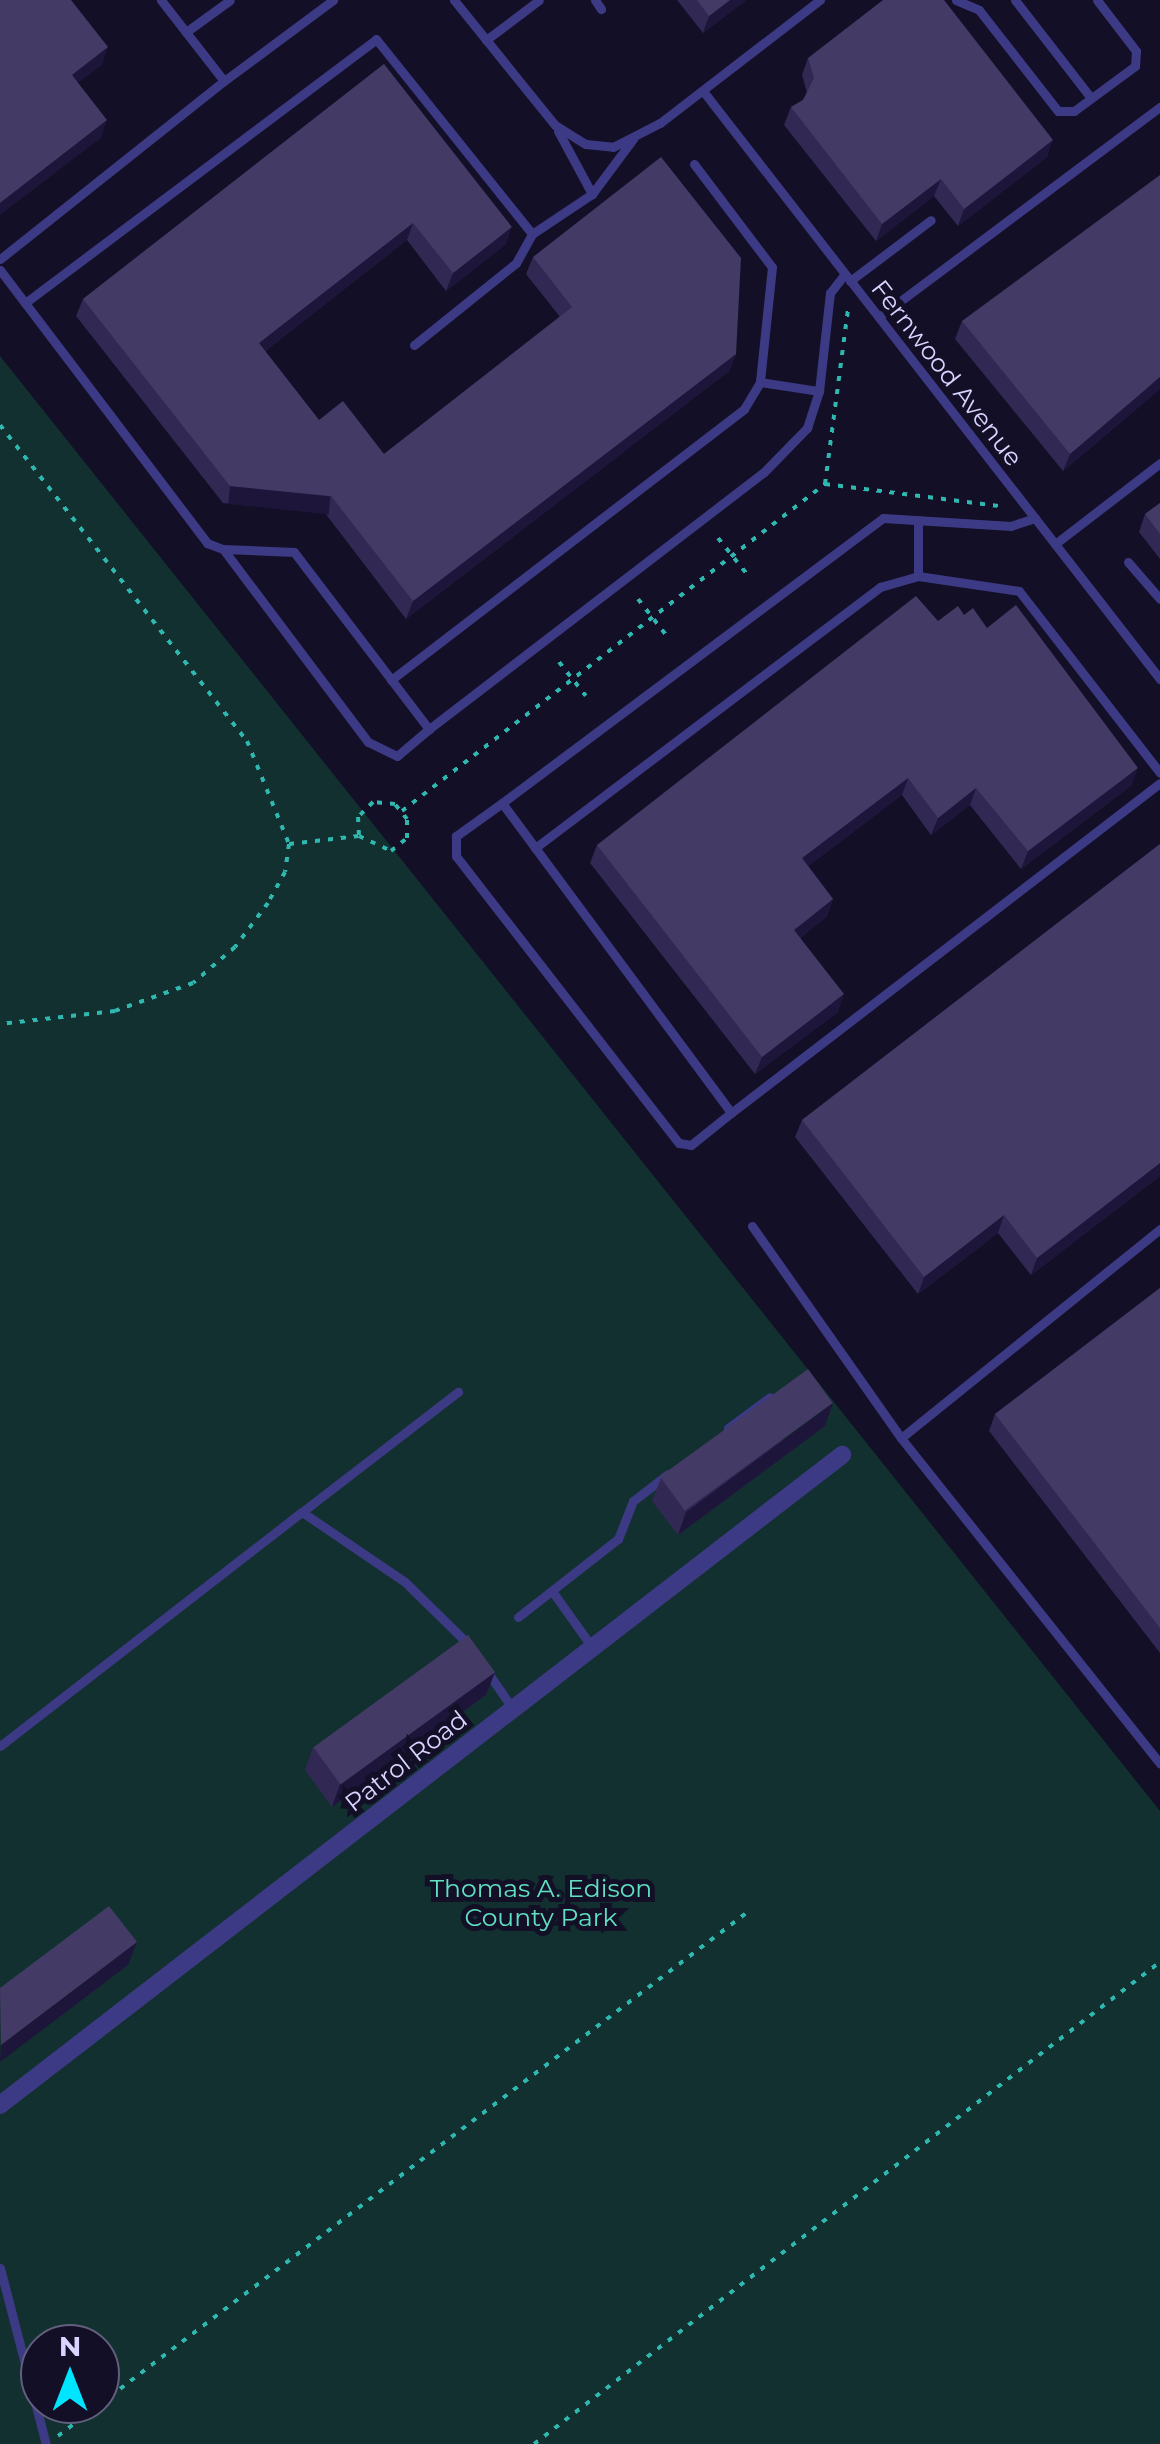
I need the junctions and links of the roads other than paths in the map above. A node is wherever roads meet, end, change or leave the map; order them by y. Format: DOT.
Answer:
graph roads {
  1 [pos="160,0"];
  2 [pos="230,0"];
  3 [pos="334,0"];
  4 [pos="454,0"];
  5 [pos="539,0"];
  6 [pos="820,0"];
  7 [pos="956,0"];
  8 [pos="1015,0"];
  9 [pos="1096,0"];
  10 [pos="186,32"];
  11 [pos="486,40"];
  12 [pos="224,81"];
  13 [pos="703,91"];
  14 [pos="1091,98"];
  15 [pos="1160,106"];
  16 [pos="555,125"];
  17 [pos="633,139"];
  18 [pos="694,164"];
  19 [pos="592,194"];
  20 [pos="930,220"];
  21 [pos="532,234"];
  22 [pos="0,260"];
  23 [pos="0,270"];
  24 [pos="848,278"];
  25 [pos="25,303"];
  26 [pos="879,318"];
  27 [pos="414,345"];
  28 [pos="760,382"];
  29 [pos="819,391"];
  30 [pos="1160,463"];
  31 [pos="1034,518"];
  32 [pos="918,520"];
  33 [pos="1055,544"];
  34 [pos="222,549"];
  35 [pos="1128,562"];
  36 [pos="918,576"];
  37 [pos="1160,599"];
  38 [pos="392,680"];
  39 [pos="1160,680"];
  40 [pos="429,729"];
  41 [pos="1160,774"];
  42 [pos="1160,783"];
  43 [pos="502,803"];
  44 [pos="535,848"];
  45 [pos="732,1113"];
  46 [pos="752,1226"];
  47 [pos="1160,1229"];
  48 [pos="458,1392"];
  49 [pos="770,1396"];
  50 [pos="724,1431"];
  51 [pos="901,1438"];
  52 [pos="842,1456"];
  53 [pos="679,1466"];
  54 [pos="302,1512"];
  55 [pos="552,1590"];
  56 [pos="518,1617"];
  57 [pos="592,1647"];
  58 [pos="513,1709"];
  59 [pos="0,1746"];
  60 [pos="1160,1764"];
  61 [pos="0,2105"];
  62 [pos="0,2268"];
  63 [pos="46,2444"];
  1 -- 10 [label="lane"];
  2 -- 10 [label="lane"];
  3 -- 12 [label="lane"];
  4 -- 11 [label="lane"];
  5 -- 11 [label="lane"];
  6 -- 13 [label="lane"];
  7 -- 14 [label="lane"];
  8 -- 14 [label="lane"];
  9 -- 14 [label="lane"];
  10 -- 12 [label="lane"];
  11 -- 16 [label="lane"];
  12 -- 22 [label="lane"];
  13 -- 17 [label="lane"];
  13 -- 24 [label="lane, Fernwood Avenue"];
  15 -- 26 [label="lane"];
  16 -- 17 [label="lane"];
  16 -- 19 [label="lane"];
  17 -- 19 [label="lane"];
  18 -- 28 [label="lane"];
  19 -- 21 [label="lane"];
  20 -- 24 [label="lane"];
  21 -- 25 [label="lane"];
  21 -- 27 [label="lane"];
  23 -- 25 [label="lane"];
  24 -- 26 [label="lane, Fernwood Avenue"];
  24 -- 29 [label="lane"];
  25 -- 34 [label="lane"];
  26 -- 31 [label="lane, Fernwood Avenue"];
  28 -- 29 [label="lane"];
  28 -- 38 [label="lane"];
  29 -- 40 [label="lane"];
  30 -- 33 [label="lane"];
  31 -- 32 [label="lane"];
  31 -- 33 [label="lane, Fernwood Avenue"];
  32 -- 36 [label="lane"];
  32 -- 43 [label="lane"];
  33 -- 39 [label="lane, Fernwood Avenue"];
  34 -- 38 [label="lane"];
  34 -- 40 [label="lane"];
  35 -- 37 [label="lane"];
  36 -- 41 [label="lane"];
  36 -- 44 [label="lane"];
  38 -- 40 [label="lane"];
  42 -- 45 [label="lane"];
  43 -- 44 [label="lane"];
  43 -- 45 [label="lane"];
  44 -- 45 [label="lane"];
  46 -- 51 [label="lane"];
  47 -- 51 [label="lane"];
  48 -- 54 [label="lane"];
  49 -- 50 [label="lane"];
  51 -- 60 [label="lane"];
  52 -- 57 [label="street, Patrol Road"];
  53 -- 55 [label="lane"];
  54 -- 58 [label="lane"];
  54 -- 59 [label="lane"];
  55 -- 56 [label="lane"];
  55 -- 57 [label="lane"];
  57 -- 58 [label="street, Patrol Road"];
  58 -- 61 [label="street, Patrol Road"];
  62 -- 63 [label="lane"];
}
